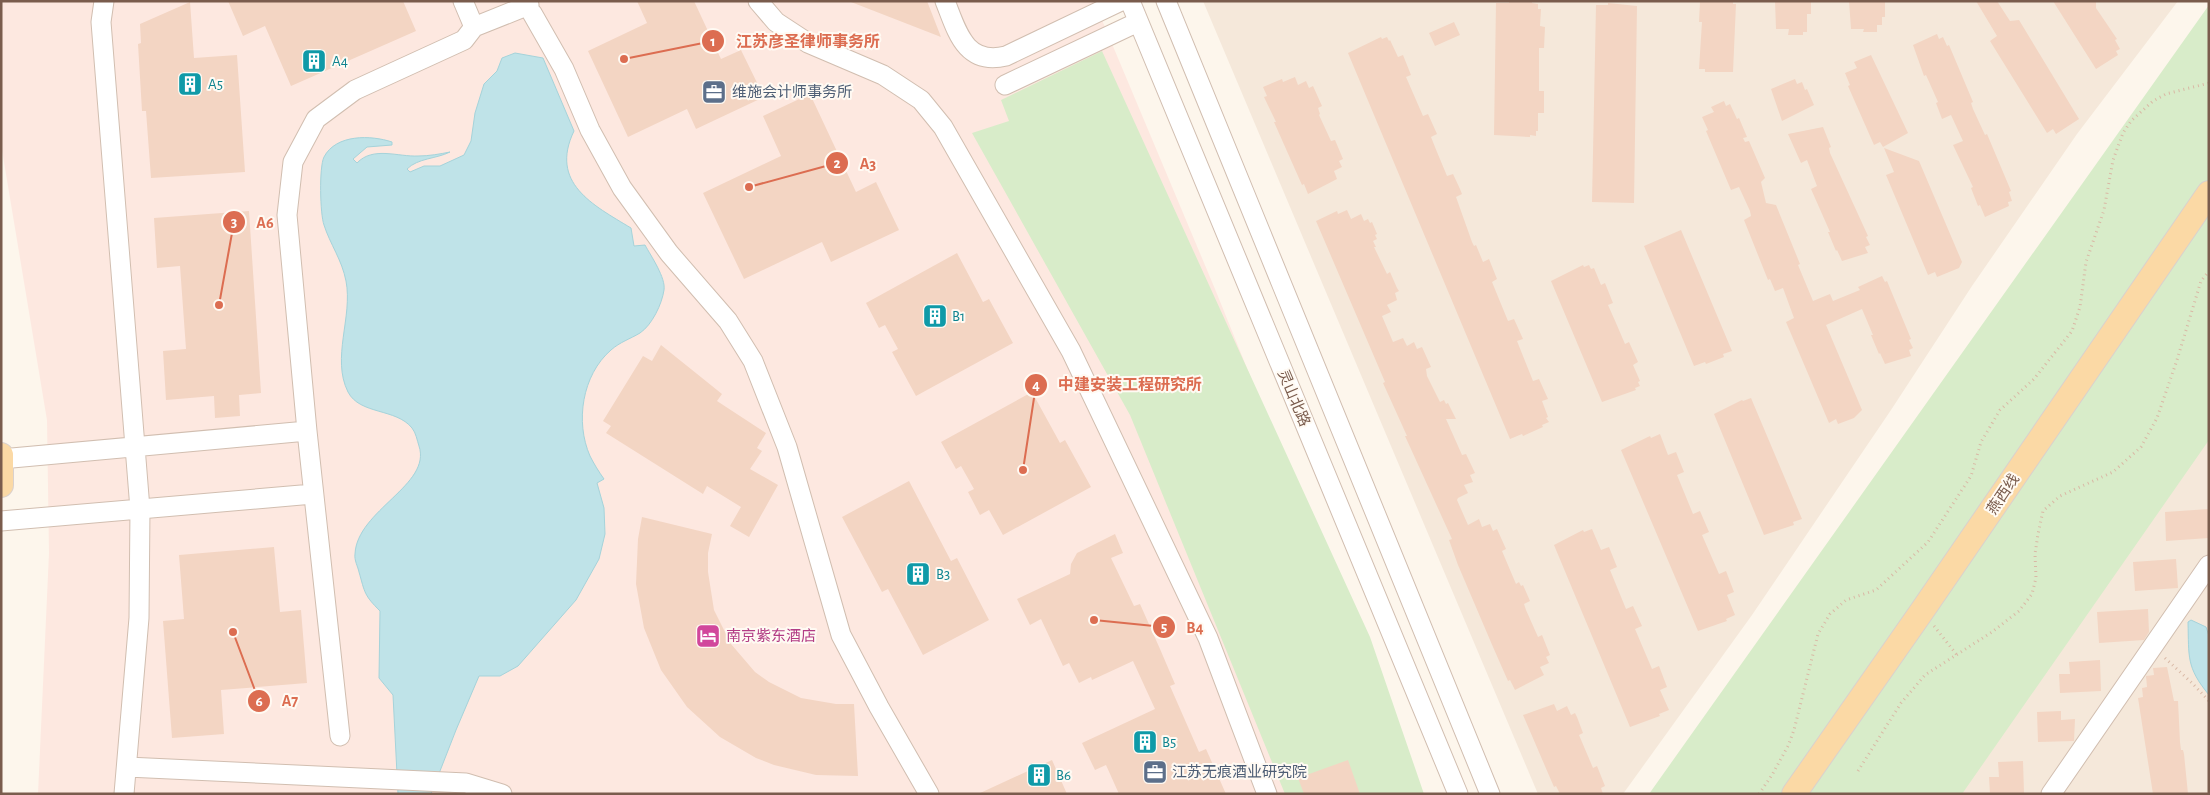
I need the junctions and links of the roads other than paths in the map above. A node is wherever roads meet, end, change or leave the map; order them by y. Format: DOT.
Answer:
graph roads {
  1 [pos="104,1"];
  2 [pos="463,1"];
  3 [pos="758,1"];
  4 [pos="945,1"];
  5 [pos="1121,1"];
  6 [pos="1130,1"];
  7 [pos="1166,1"];
  8 [pos="529,7"];
  9 [pos="1138,22"];
  10 [pos="474,27"];
  11 [pos="1005,85"];
  12 [pos="2209,192"];
  13 [pos="307,431"];
  14 [pos="135,446"];
  15 [pos="1,457"];
  16 [pos="1,485"];
  17 [pos="313,494"];
  18 [pos="140,509"];
  19 [pos="1,522"];
  20 [pos="2209,565"];
  21 [pos="340,736"];
  22 [pos="127,767"];
  23 [pos="124,794"];
  24 [pos="502,794"];
  25 [pos="929,794"];
  26 [pos="1267,794"];
  27 [pos="1458,794"];
  28 [pos="1490,794"];
  29 [pos="1794,794"];
  30 [pos="2051,794"];
  1 -- 14 [label="street"];
  2 -- 10 [label="street"];
  3 -- 26 [label="street"];
  4 -- 5 [label="street"];
  6 -- 9 [label="street, 灵山北路"];
  7 -- 28 [label="street, 灵山北路"];
  8 -- 10 [label="street"];
  8 -- 25 [label="street"];
  9 -- 11 [label="street"];
  9 -- 27 [label="street, 灵山北路"];
  10 -- 13 [label="street"];
  12 -- 29 [label="main road, 燕西线"];
  13 -- 14 [label="street"];
  13 -- 17 [label="street"];
  14 -- 15 [label="street"];
  14 -- 18 [label="street"];
  15 -- 16 [label="main road"];
  17 -- 18 [label="street"];
  17 -- 21 [label="street"];
  18 -- 19 [label="street"];
  18 -- 22 [label="street"];
  20 -- 30 [label="street"];
  22 -- 23 [label="street"];
  22 -- 24 [label="street"];
}
